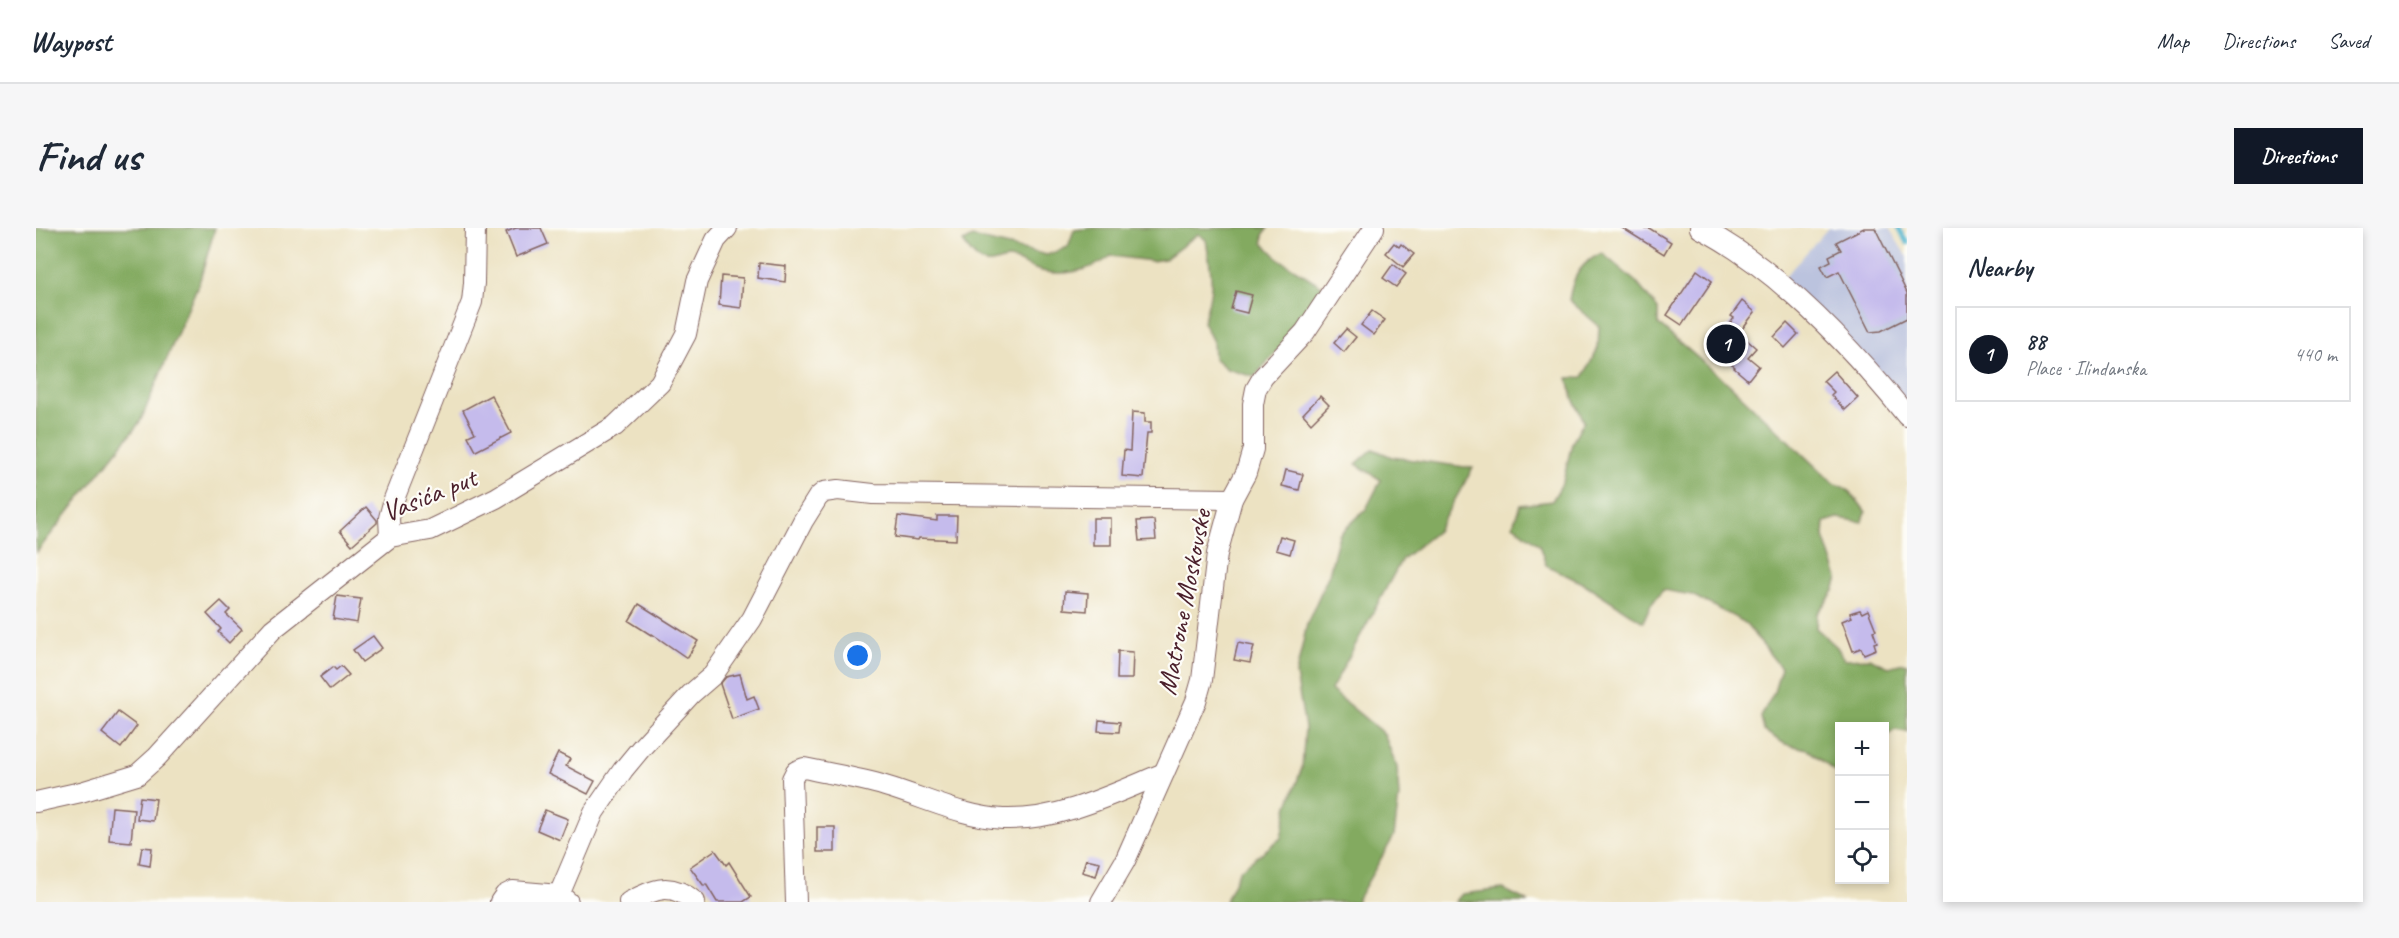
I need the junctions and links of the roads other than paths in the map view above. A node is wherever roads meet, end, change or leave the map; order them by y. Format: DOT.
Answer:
graph roads {
  1 [pos="475,228"];
  2 [pos="727,228"];
  3 [pos="1374,228"];
  4 [pos="1700,228"];
  5 [pos="1907,416"];
  6 [pos="1232,499"];
  7 [pos="390,537"];
  8 [pos="1164,773"];
  9 [pos="36,802"];
  10 [pos="564,898"];
  11 [pos="500,902"];
  12 [pos="629,902"];
  13 [pos="695,902"];
  14 [pos="796,902"];
  15 [pos="1101,902"];
  1 -- 7 [label="street"];
  2 -- 7 [label="street, Vasića put"];
  3 -- 6 [label="street, Matrone Moskovske"];
  4 -- 5 [label="street"];
  6 -- 8 [label="street, Matrone Moskovske"];
  6 -- 10 [label="street"];
  7 -- 9 [label="street, Vasića put"];
  8 -- 14 [label="street"];
  8 -- 15 [label="street, Matrone Moskovske"];
  10 -- 11 [label="street"];
  12 -- 13 [label="street"];
}
